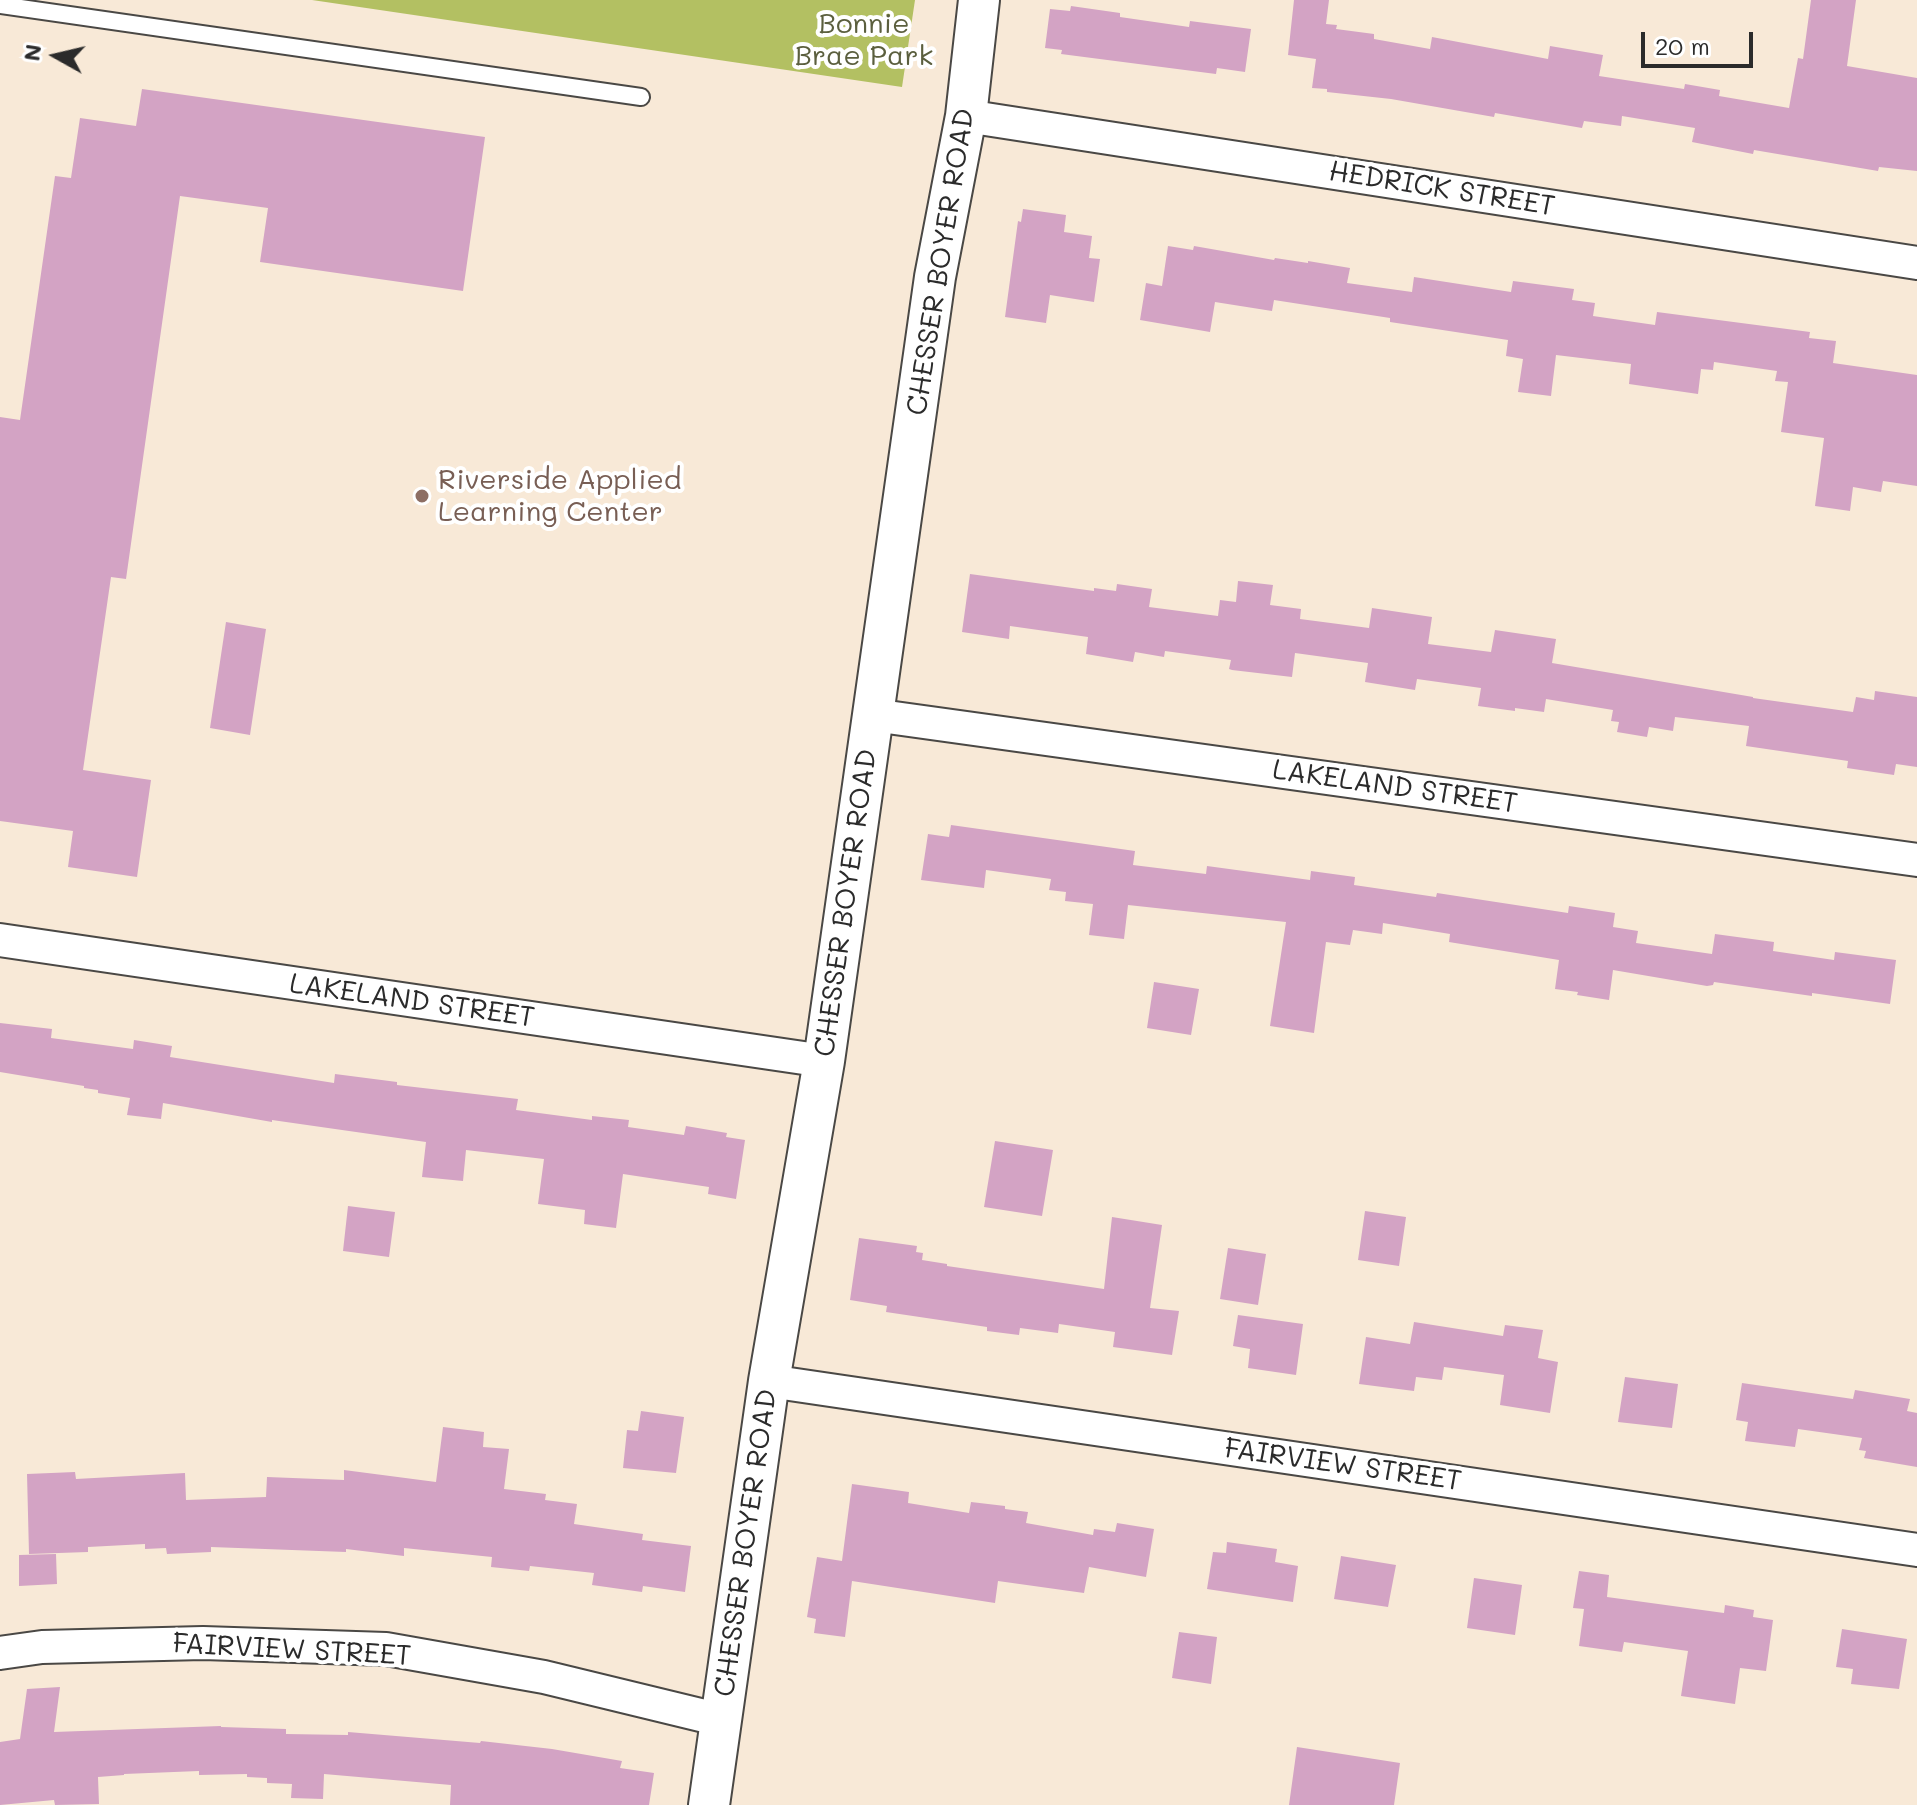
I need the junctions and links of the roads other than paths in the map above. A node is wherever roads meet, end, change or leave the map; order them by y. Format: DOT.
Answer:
graph roads {
  1 [pos="979,0"];
  2 [pos="0,5"];
  3 [pos="641,97"];
  4 [pos="966,116"];
  5 [pos="1917,263"];
  6 [pos="873,715"];
  7 [pos="1917,860"];
  8 [pos="0,940"];
  9 [pos="824,1061"];
  10 [pos="769,1381"];
  11 [pos="1917,1550"];
  12 [pos="0,1653"];
  13 [pos="721,1720"];
  14 [pos="709,1805"];
  1 -- 4 [label="street, CHESSER BOYER ROAD"];
  2 -- 3 [label="lane"];
  4 -- 5 [label="street, HEDRICK STREET"];
  4 -- 6 [label="street, CHESSER BOYER ROAD"];
  6 -- 7 [label="street, LAKELAND STREET"];
  6 -- 9 [label="street, CHESSER BOYER ROAD"];
  8 -- 9 [label="street, LAKELAND STREET"];
  9 -- 10 [label="street, CHESSER BOYER ROAD"];
  10 -- 11 [label="street, FAIRVIEW STREET"];
  10 -- 13 [label="street, CHESSER BOYER ROAD"];
  12 -- 13 [label="street, FAIRVIEW STREET"];
  13 -- 14 [label="street, CHESSER BOYER ROAD"];
}
